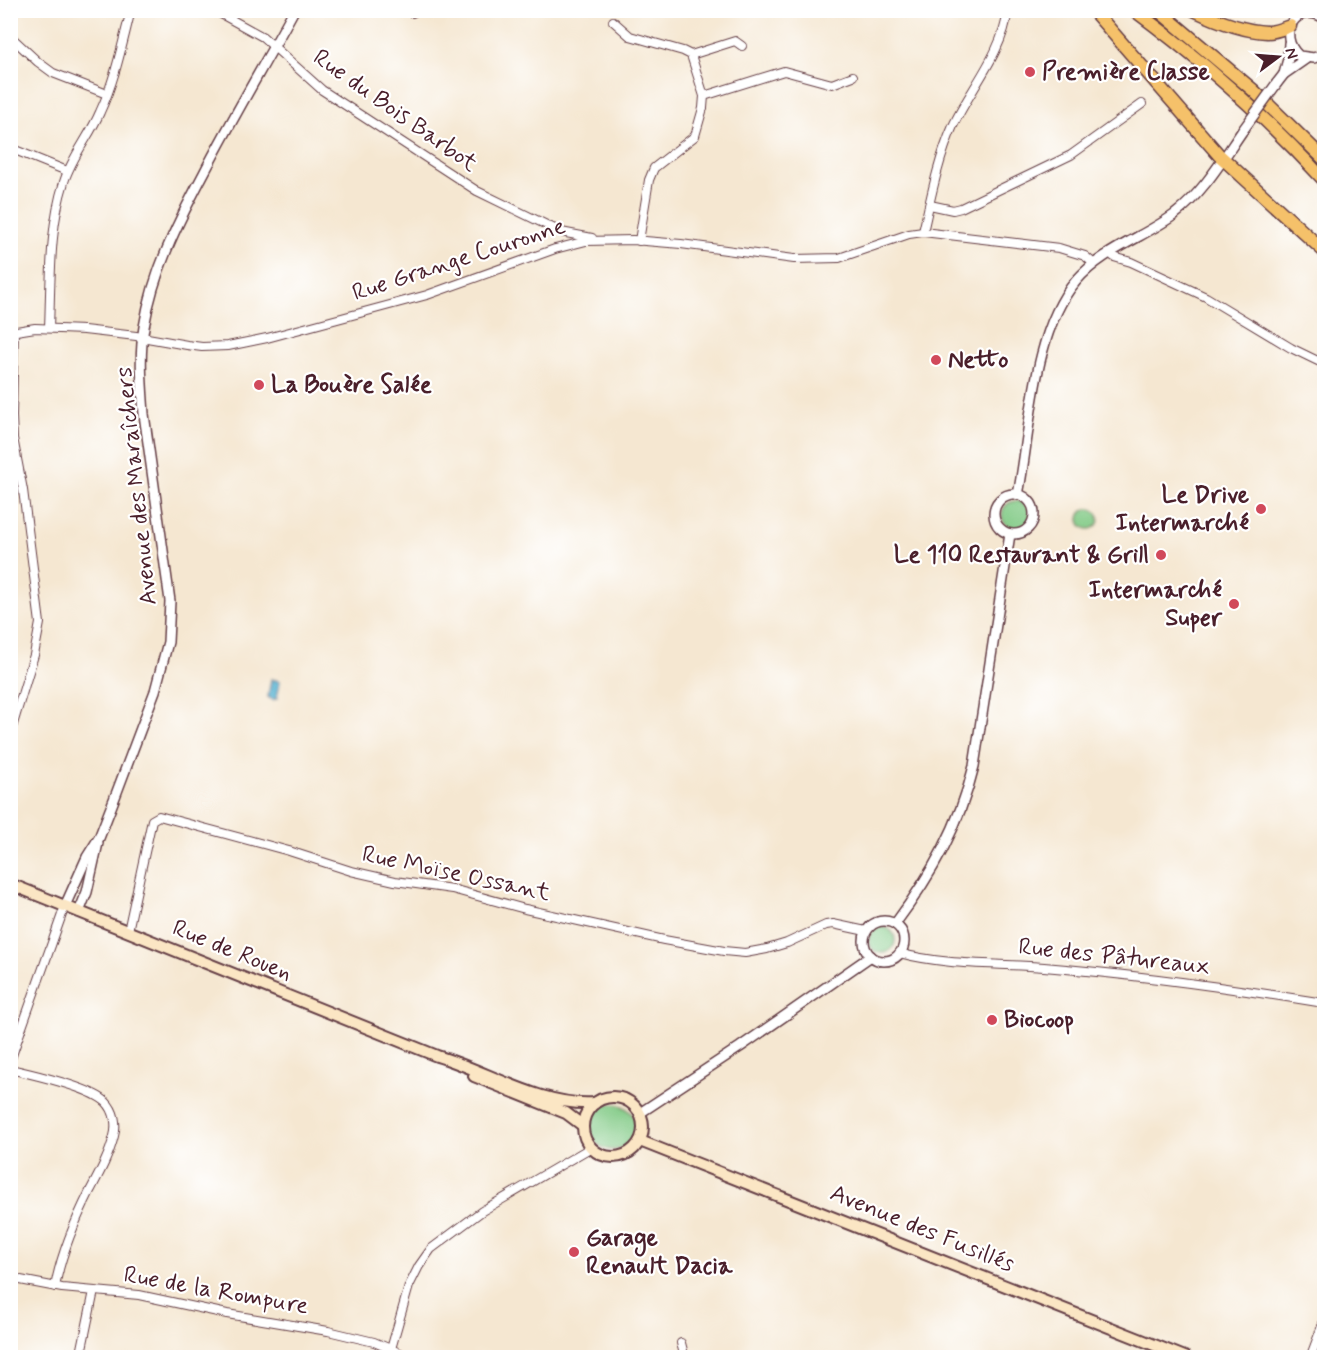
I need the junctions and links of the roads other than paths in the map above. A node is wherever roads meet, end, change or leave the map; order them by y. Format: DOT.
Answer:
graph roads {
  1 [pos="131,10"];
  2 [pos="213,10"];
  3 [pos="294,10"];
  4 [pos="408,10"];
  5 [pos="418,10"];
  6 [pos="1008,10"];
  7 [pos="1093,10"];
  8 [pos="1134,10"];
  9 [pos="1158,10"];
  10 [pos="1194,10"];
  11 [pos="1312,12"];
  12 [pos="1293,18"];
  13 [pos="1324,18"];
  14 [pos="613,21"];
  15 [pos="10,36"];
  16 [pos="1289,43"];
  17 [pos="275,46"];
  18 [pos="742,46"];
  19 [pos="1324,54"];
  20 [pos="691,55"];
  21 [pos="1307,58"];
  22 [pos="1284,74"];
  23 [pos="853,76"];
  24 [pos="107,94"];
  25 [pos="704,96"];
  26 [pos="1142,104"];
  27 [pos="10,148"];
  28 [pos="1223,159"];
  29 [pos="1324,159"];
  30 [pos="67,171"];
  31 [pos="1324,180"];
  32 [pos="930,205"];
  33 [pos="561,232"];
  34 [pos="924,232"];
  35 [pos="603,240"];
  36 [pos="639,241"];
  37 [pos="567,245"];
  38 [pos="1324,251"];
  39 [pos="1110,253"];
  40 [pos="1094,264"];
  41 [pos="50,328"];
  42 [pos="12,331"];
  43 [pos="143,337"];
  44 [pos="1324,364"];
  45 [pos="1018,495"];
  46 [pos="1010,534"];
  47 [pos="10,734"];
  48 [pos="99,838"];
  49 [pos="10,884"];
  50 [pos="65,906"];
  51 [pos="79,912"];
  52 [pos="895,924"];
  53 [pos="866,931"];
  54 [pos="128,932"];
  55 [pos="899,953"];
  56 [pos="871,956"];
  57 [pos="1324,1003"];
  58 [pos="437,1056"];
  59 [pos="11,1060"];
  60 [pos="10,1069"];
  61 [pos="595,1103"];
  62 [pos="640,1113"];
  63 [pos="582,1125"];
  64 [pos="640,1141"];
  65 [pos="590,1148"];
  66 [pos="10,1278"];
  67 [pos="55,1287"];
  68 [pos="94,1292"];
  69 [pos="1324,1321"];
  70 [pos="681,1343"];
  71 [pos="391,1349"];
  72 [pos="80,1358"];
  73 [pos="412,1358"];
  74 [pos="685,1358"];
  75 [pos="1187,1358"];
  76 [pos="1310,1358"];
  1 -- 24 [label="street"];
  2 -- 17 [label="street, Rue du Bois Barbot"];
  3 -- 17 [label="street, Avenue des Maraîchers"];
  4 -- 5 [label="street"];
  6 -- 32 [label="street"];
  7 -- 28 [label="highway"];
  8 -- 31 [label="highway"];
  9 -- 29 [label="highway"];
  10 -- 12 [label="highway"];
  11 -- 12 [label="street"];
  11 -- 13 [label="street"];
  12 -- 16 [label="street"];
  14 -- 20 [label="street"];
  15 -- 24 [label="street"];
  16 -- 21 [label="street"];
  16 -- 22 [label="street"];
  17 -- 33 [label="street, Rue du Bois Barbot"];
  17 -- 43 [label="street, Avenue des Maraîchers"];
  18 -- 20 [label="street"];
  19 -- 21 [label="street"];
  20 -- 25 [label="street"];
  21 -- 22 [label="street"];
  22 -- 28 [label="street, bridge"];
  23 -- 25 [label="street"];
  24 -- 30 [label="street"];
  25 -- 36 [label="street"];
  26 -- 32 [label="street"];
  27 -- 30 [label="street"];
  28 -- 38 [label="highway"];
  28 -- 39 [label="street"];
  30 -- 41 [label="street"];
  32 -- 34 [label="street"];
  33 -- 35 [label="street, Rue du Bois Barbot"];
  33 -- 37 [label="street"];
  34 -- 36 [label="street, Rue Grange Couronne"];
  34 -- 40 [label="street, Rue Grange Couronne"];
  35 -- 36 [label="street, Rue Grange Couronne"];
  35 -- 37 [label="street, Rue Grange Couronne"];
  37 -- 43 [label="street, Rue Grange Couronne"];
  39 -- 40 [label="street"];
  39 -- 44 [label="street"];
  40 -- 45 [label="street"];
  41 -- 42 [label="street, Rue Grange Couronne"];
  41 -- 43 [label="street, Rue Grange Couronne"];
  42 -- 47 [label="street"];
  43 -- 48 [label="street, Avenue des Maraîchers"];
  45 -- 46 [label="street"];
  45 -- 46 [label="street"];
  46 -- 52 [label="street"];
  48 -- 50 [label="street, Avenue des Maraîchers"];
  48 -- 51 [label="street, Avenue des Maraîchers"];
  49 -- 50 [label="main road, Rue de Rouen"];
  50 -- 51 [label="main road, Rue de Rouen"];
  50 -- 59 [label="street"];
  51 -- 54 [label="main road, Rue de Rouen"];
  52 -- 53 [label="street"];
  52 -- 55 [label="street"];
  53 -- 54 [label="street, Rue Moïse Ossant"];
  53 -- 56 [label="street"];
  54 -- 58 [label="main road, Rue de Rouen"];
  55 -- 56 [label="street"];
  55 -- 57 [label="street, Rue des Pâtureaux"];
  56 -- 62 [label="street"];
  58 -- 61 [label="main road, Rue de Rouen"];
  58 -- 63 [label="main road, Rue de Rouen"];
  60 -- 67 [label="street"];
  61 -- 62 [label="main road"];
  61 -- 63 [label="main road"];
  62 -- 64 [label="main road"];
  63 -- 65 [label="main road"];
  64 -- 65 [label="main road"];
  64 -- 75 [label="main road, Avenue des Fusillés"];
  65 -- 71 [label="street"];
  66 -- 67 [label="street, Rue de la Rompure"];
  67 -- 68 [label="street, Rue de la Rompure"];
  68 -- 71 [label="street, Rue de la Rompure"];
  68 -- 72 [label="street"];
  69 -- 76 [label="street"];
  70 -- 74 [label="street"];
  71 -- 73 [label="street, Rue de la Rompure"];
}
